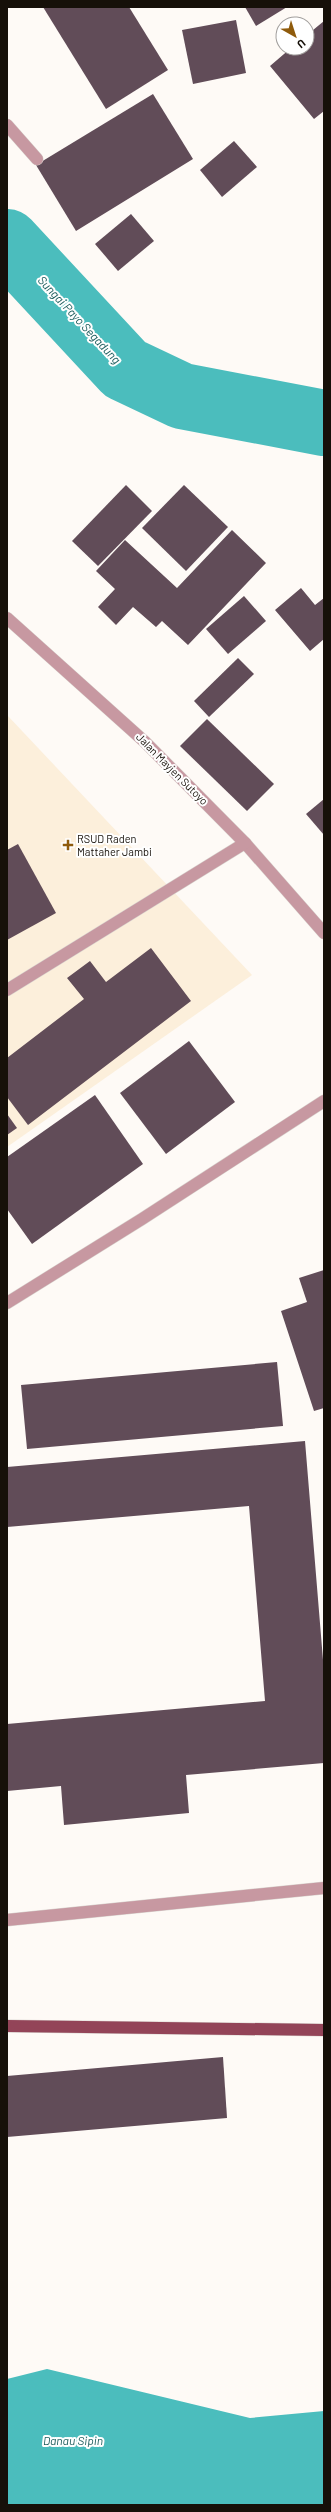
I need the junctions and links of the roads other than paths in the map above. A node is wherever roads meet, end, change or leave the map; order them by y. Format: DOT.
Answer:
graph roads {
  1 [pos="7,125"];
  2 [pos="37,159"];
  3 [pos="7,618"];
  4 [pos="245,843"];
  5 [pos="324,933"];
  6 [pos="7,990"];
  7 [pos="324,1101"];
  8 [pos="7,1303"];
  9 [pos="324,1888"];
  10 [pos="7,1920"];
  11 [pos="7,2026"];
  12 [pos="324,2030"];
  1 -- 2 [label="street"];
  3 -- 4 [label="street, Jalan Mayjen Sutoyo"];
  4 -- 5 [label="street, Jalan Mayjen Sutoyo"];
  4 -- 6 [label="street"];
  7 -- 8 [label="street"];
  9 -- 10 [label="street"];
  11 -- 12 [label="main road"];
}
